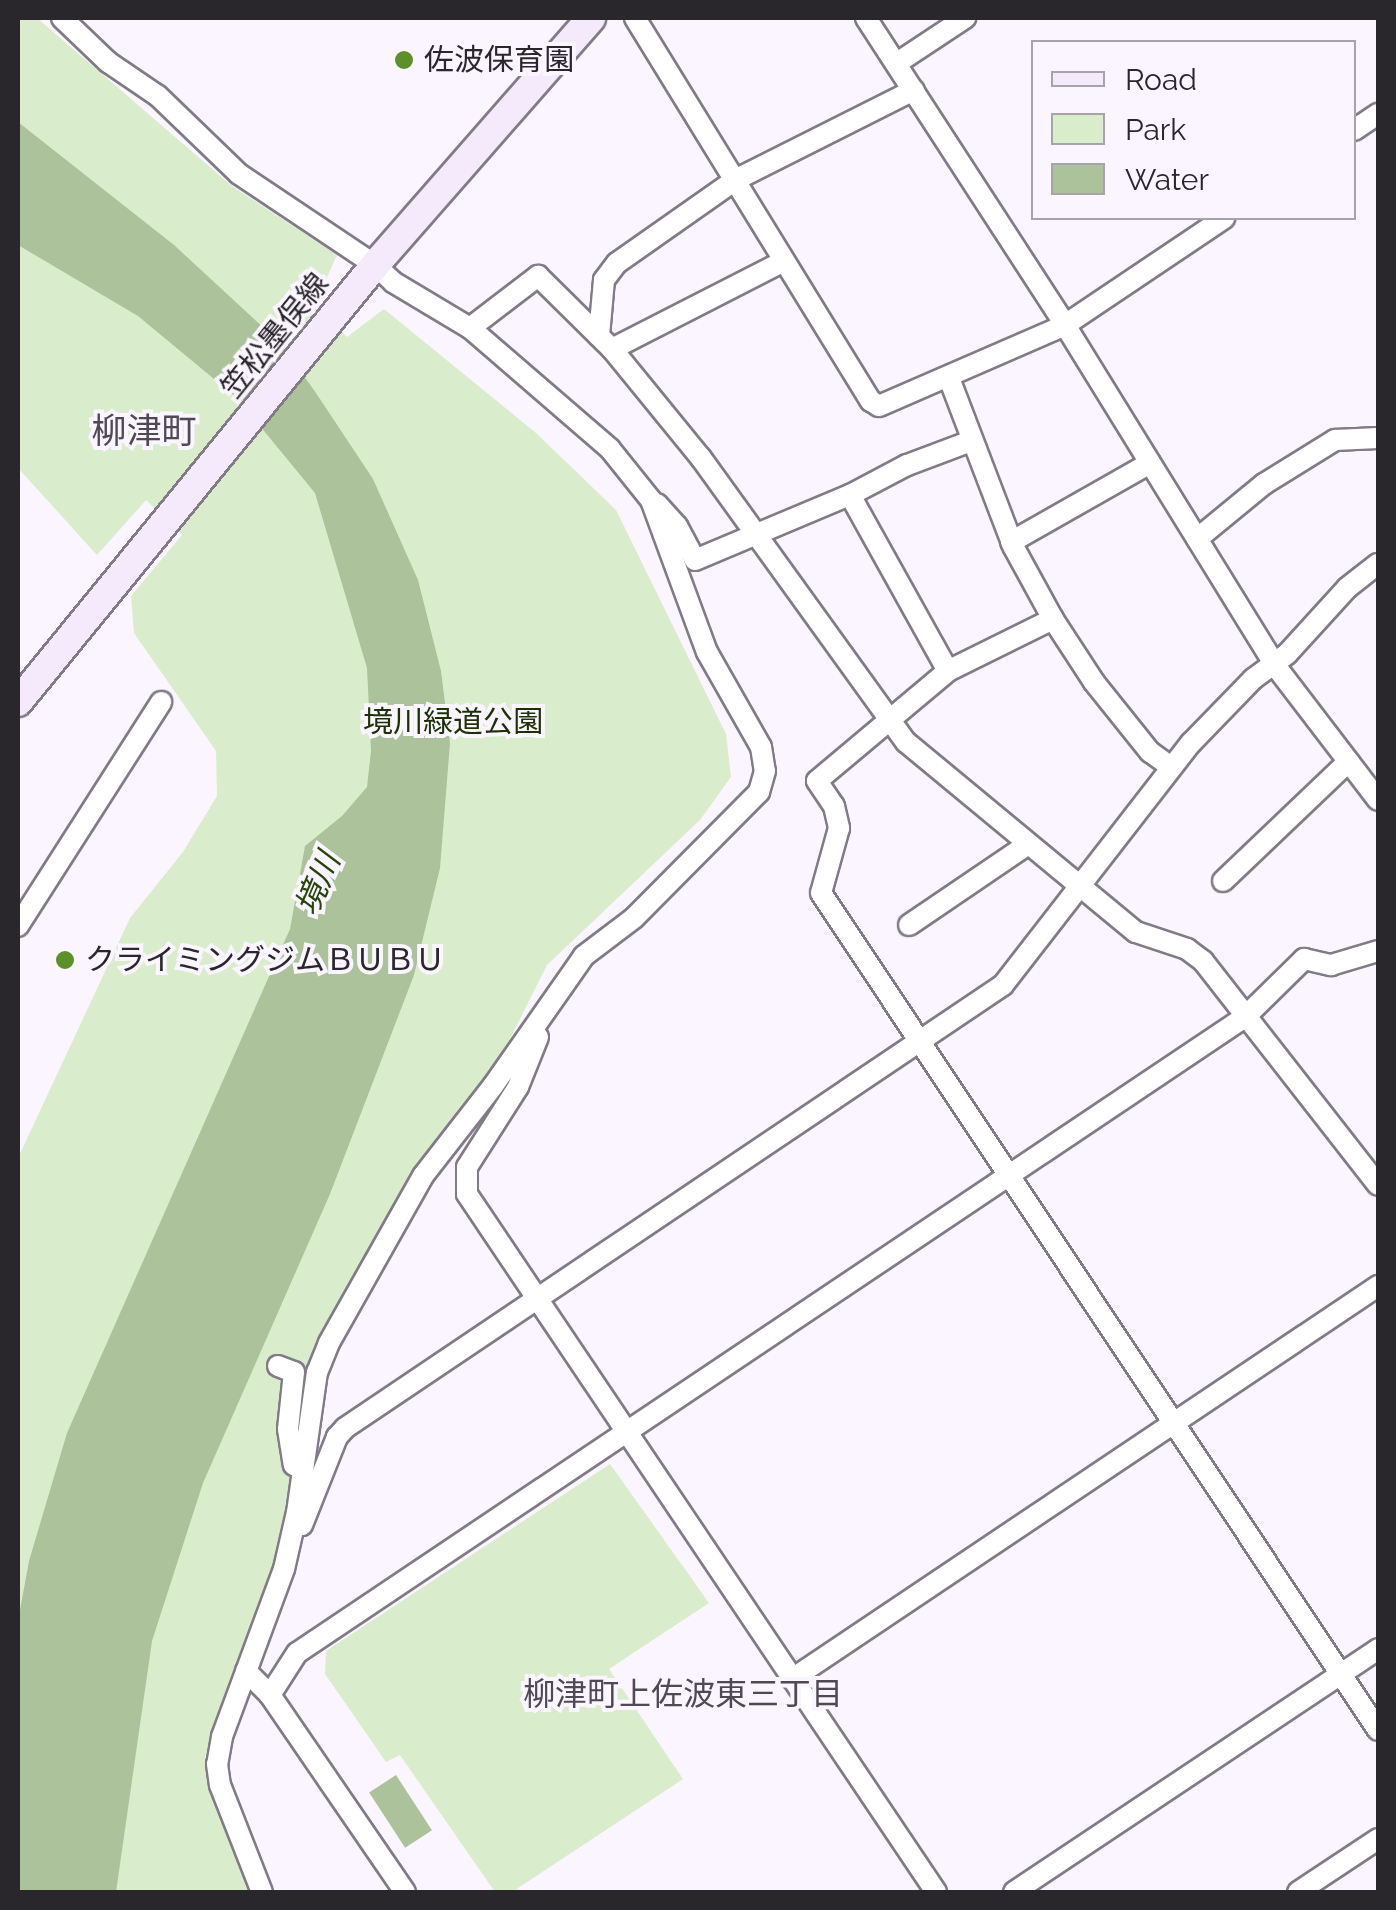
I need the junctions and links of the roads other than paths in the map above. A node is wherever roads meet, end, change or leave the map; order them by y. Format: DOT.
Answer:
graph roads {
  1 [pos="62,18"];
  2 [pos="591,18"];
  3 [pos="635,18"];
  4 [pos="866,18"];
  5 [pos="965,18"];
  6 [pos="898,63"];
  7 [pos="914,90"];
  8 [pos="1378,114"];
  9 [pos="1356,129"];
  10 [pos="735,180"];
  11 [pos="1221,220"];
  12 [pos="784,261"];
  13 [pos="376,265"];
  14 [pos="1065,325"];
  15 [pos="470,328"];
  16 [pos="606,343"];
  17 [pos="949,378"];
  18 [pos="1378,438"];
  19 [pos="971,442"];
  20 [pos="1150,463"];
  21 [pos="850,495"];
  22 [pos="651,500"];
  23 [pos="757,536"];
  24 [pos="1197,539"];
  25 [pos="1011,542"];
  26 [pos="1378,564"];
  27 [pos="1053,619"];
  28 [pos="1274,664"];
  29 [pos="948,671"];
  30 [pos="18,702"];
  31 [pos="161,702"];
  32 [pos="890,724"];
  33 [pos="1348,762"];
  34 [pos="1171,768"];
  35 [pos="1378,800"];
  36 [pos="1028,844"];
  37 [pos="1223,881"];
  38 [pos="1082,888"];
  39 [pos="18,926"];
  40 [pos="908,926"];
  41 [pos="1378,952"];
  42 [pos="1245,1017"];
  43 [pos="538,1024"];
  44 [pos="920,1044"];
  45 [pos="1006,1175"];
  46 [pos="1378,1185"];
  47 [pos="1378,1286"];
  48 [pos="539,1299"];
  49 [pos="278,1366"];
  50 [pos="1172,1421"];
  51 [pos="627,1431"];
  52 [pos="302,1469"];
  53 [pos="292,1533"];
  54 [pos="1378,1649"];
  55 [pos="246,1671"];
  56 [pos="1341,1674"];
  57 [pos="792,1679"];
  58 [pos="270,1695"];
  59 [pos="1378,1730"];
  60 [pos="1378,1839"];
  61 [pos="262,1892"];
  62 [pos="405,1892"];
  63 [pos="936,1892"];
  64 [pos="1014,1892"];
  65 [pos="1298,1892"];
  1 -- 13 [label="street"];
  2 -- 13 [label="main road, 笠松墨俣線"];
  3 -- 10 [label="street"];
  4 -- 6 [label="street"];
  5 -- 6 [label="street"];
  6 -- 7 [label="street"];
  7 -- 10 [label="street"];
  7 -- 14 [label="street"];
  8 -- 9 [label="street"];
  10 -- 12 [label="street"];
  10 -- 16 [label="street"];
  11 -- 14 [label="street"];
  12 -- 16 [label="street"];
  12 -- 17 [label="street"];
  13 -- 15 [label="street"];
  13 -- 30 [label="main road, 笠松墨俣線"];
  14 -- 17 [label="street"];
  14 -- 20 [label="street"];
  15 -- 16 [label="street"];
  15 -- 22 [label="street"];
  16 -- 23 [label="street"];
  17 -- 19 [label="street"];
  18 -- 24 [label="street"];
  19 -- 21 [label="street"];
  19 -- 25 [label="street"];
  20 -- 24 [label="street"];
  20 -- 25 [label="street"];
  21 -- 23 [label="street"];
  21 -- 29 [label="street"];
  22 -- 23 [label="street"];
  22 -- 43 [label="street"];
  23 -- 32 [label="street"];
  24 -- 28 [label="street"];
  25 -- 27 [label="street"];
  26 -- 28 [label="street"];
  27 -- 29 [label="street"];
  27 -- 34 [label="street"];
  28 -- 33 [label="street"];
  28 -- 34 [label="street"];
  29 -- 32 [label="street"];
  31 -- 39 [label="street"];
  32 -- 36 [label="street"];
  32 -- 44 [label="street"];
  33 -- 35 [label="street"];
  33 -- 37 [label="street"];
  34 -- 38 [label="street"];
  36 -- 38 [label="street"];
  36 -- 40 [label="street"];
  38 -- 42 [label="street"];
  38 -- 44 [label="street"];
  41 -- 42 [label="street"];
  42 -- 45 [label="street"];
  42 -- 46 [label="street"];
  43 -- 48 [label="street"];
  43 -- 52 [label="street"];
  44 -- 45 [label="street"];
  44 -- 48 [label="street"];
  45 -- 50 [label="street"];
  45 -- 51 [label="street"];
  47 -- 50 [label="street"];
  48 -- 51 [label="street"];
  48 -- 53 [label="street"];
  49 -- 52 [label="street"];
  50 -- 56 [label="street"];
  50 -- 57 [label="street"];
  51 -- 57 [label="street"];
  51 -- 58 [label="street"];
  52 -- 53 [label="street"];
  53 -- 55 [label="street"];
  54 -- 56 [label="street"];
  55 -- 58 [label="street"];
  55 -- 61 [label="street"];
  56 -- 59 [label="street"];
  56 -- 64 [label="street"];
  57 -- 63 [label="street"];
  58 -- 62 [label="street"];
  60 -- 65 [label="street"];
}
